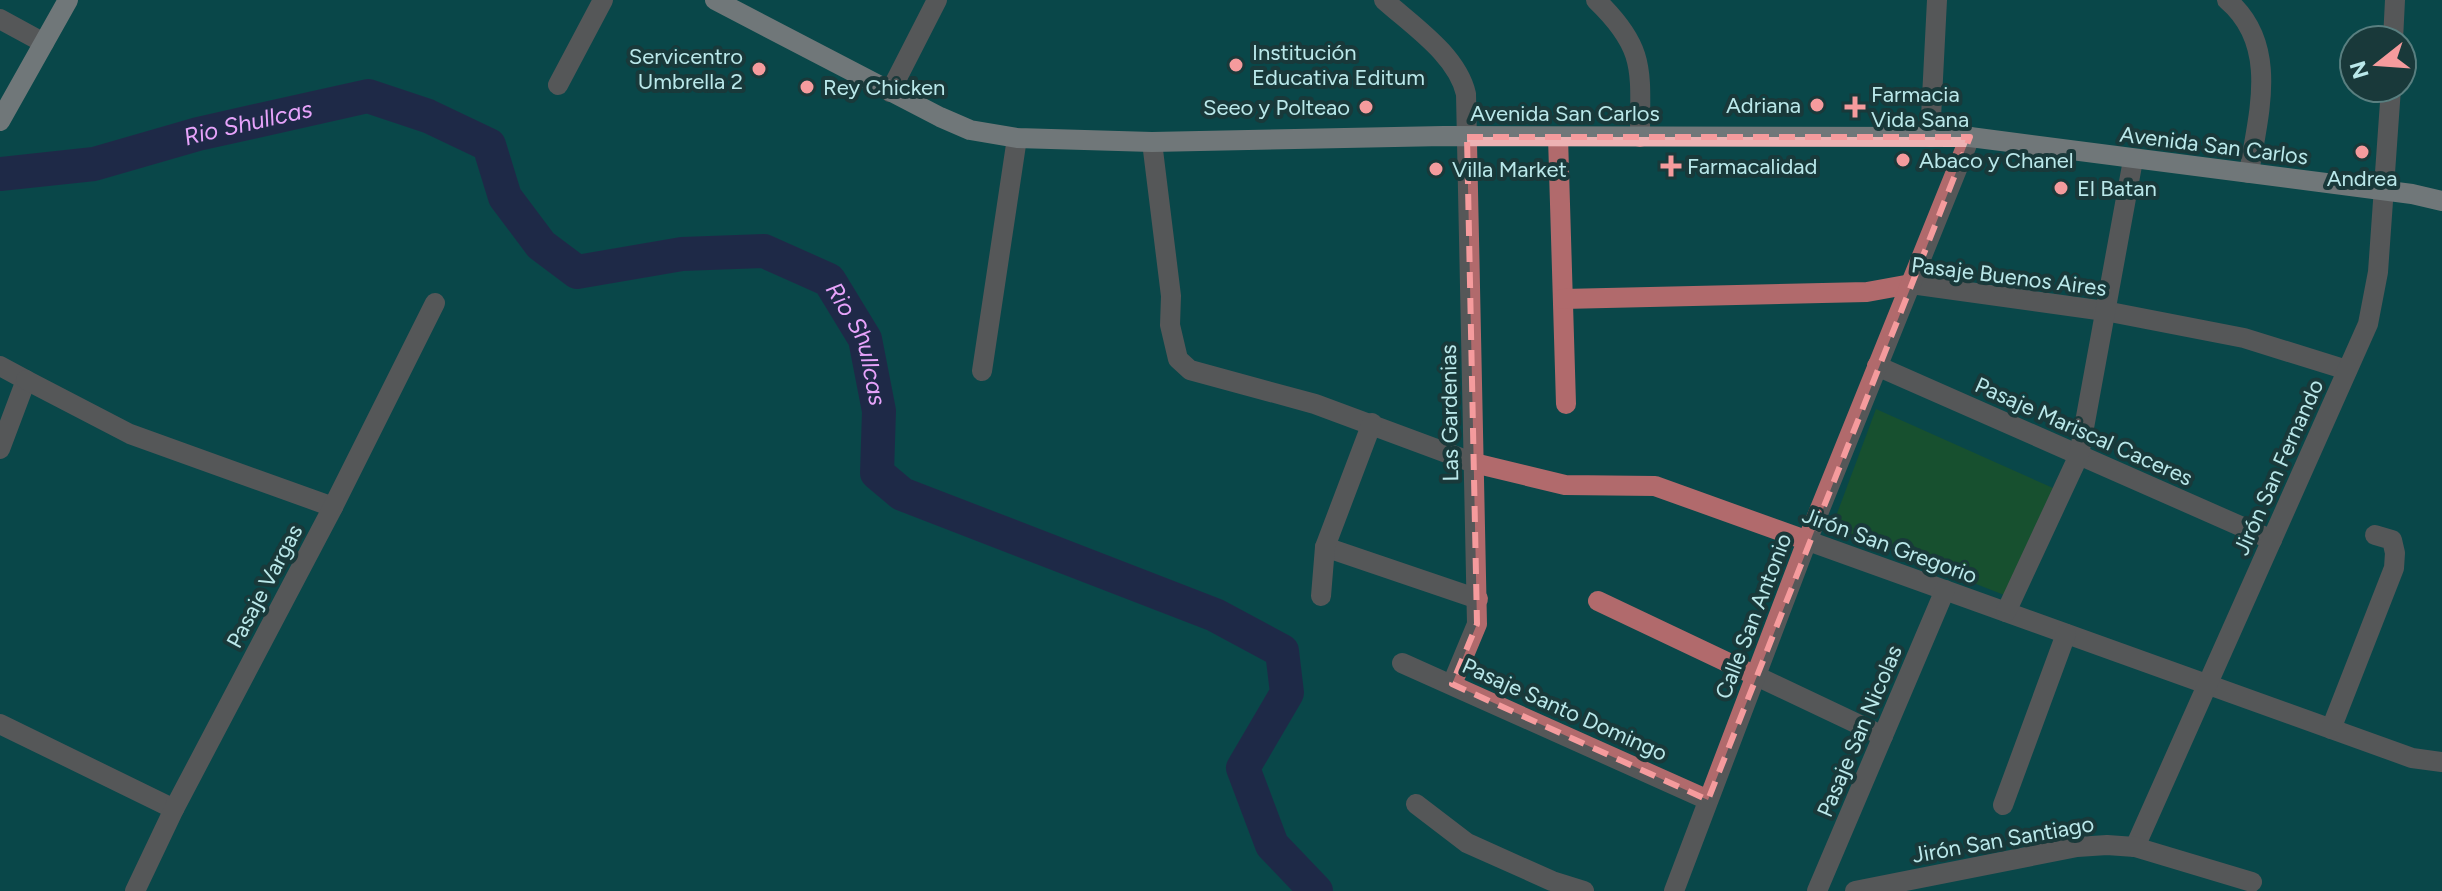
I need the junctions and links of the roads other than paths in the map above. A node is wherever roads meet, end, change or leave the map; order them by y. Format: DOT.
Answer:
graph roads {
  1 [pos="68,0"];
  2 [pos="603,0"];
  3 [pos="715,0"];
  4 [pos="937,0"];
  5 [pos="1384,0"];
  6 [pos="1596,0"];
  7 [pos="1937,0"];
  8 [pos="2227,0"];
  9 [pos="2395,0"];
  10 [pos="0,19"];
  11 [pos="2394,24"];
  12 [pos="44,43"];
  13 [pos="558,85"];
  14 [pos="890,92"];
  15 [pos="2390,104"];
  16 [pos="4,108"];
  17 [pos="1467,137"];
  18 [pos="1558,137"];
  19 [pos="1640,137"];
  20 [pos="1930,137"];
  21 [pos="1970,137"];
  22 [pos="1017,138"];
  23 [pos="1152,142"];
  24 [pos="2133,160"];
  25 [pos="2249,173"];
  26 [pos="2386,190"];
  27 [pos="2442,201"];
  28 [pos="1911,284"];
  29 [pos="1563,299"];
  30 [pos="435,303"];
  31 [pos="2105,311"];
  32 [pos="0,366"];
  33 [pos="1877,366"];
  34 [pos="2347,370"];
  35 [pos="982,371"];
  36 [pos="26,380"];
  37 [pos="1566,404"];
  38 [pos="1372,423"];
  39 [pos="0,449"];
  40 [pos="2079,455"];
  41 [pos="1474,463"];
  42 [pos="333,507"];
  43 [pos="2375,535"];
  44 [pos="2272,540"];
  45 [pos="1807,541"];
  46 [pos="1325,547"];
  47 [pos="1945,590"];
  48 [pos="1321,596"];
  49 [pos="1478,599"];
  50 [pos="1598,601"];
  51 [pos="2006,612"];
  52 [pos="2066,634"];
  53 [pos="1402,663"];
  54 [pos="1756,675"];
  55 [pos="1452,684"];
  56 [pos="2207,685"];
  57 [pos="0,724"];
  58 [pos="2331,729"];
  59 [pos="1883,736"];
  60 [pos="2442,762"];
  61 [pos="1708,800"];
  62 [pos="1416,804"];
  63 [pos="2003,805"];
  64 [pos="174,809"];
  65 [pos="2135,847"];
  66 [pos="2252,882"];
  67 [pos="135,891"];
  68 [pos="1584,891"];
  69 [pos="1674,891"];
  70 [pos="1817,891"];
  71 [pos="1855,891"];
  1 -- 12 [label="main road"];
  2 -- 13 [label="street"];
  3 -- 14 [label="main road, Avenida San Carlos"];
  4 -- 14 [label="street"];
  5 -- 17 [label="street, Las Gardenias"];
  6 -- 19 [label="street"];
  7 -- 20 [label="street"];
  8 -- 25 [label="street"];
  9 -- 11 [label="street"];
  10 -- 12 [label="street"];
  12 -- 16 [label="main road"];
  14 -- 22 [label="main road, Avenida San Carlos"];
  15 -- 26 [label="street, Jirón San Fernando"];
  17 -- 18 [label="main road, Avenida San Carlos"];
  17 -- 23 [label="main road, Avenida San Carlos"];
  17 -- 41 [label="street, Las Gardenias"];
  18 -- 19 [label="main road, Avenida San Carlos"];
  18 -- 29 [label="street"];
  19 -- 20 [label="main road, Avenida San Carlos"];
  20 -- 21 [label="main road, Avenida San Carlos"];
  21 -- 24 [label="main road, Avenida San Carlos"];
  21 -- 28 [label="street, Calle San Antonio"];
  22 -- 23 [label="main road, Avenida San Carlos"];
  22 -- 35 [label="street"];
  23 -- 38 [label="street, Jirón San Gregorio"];
  24 -- 25 [label="main road, Avenida San Carlos"];
  24 -- 31 [label="street"];
  25 -- 26 [label="main road, Avenida San Carlos"];
  26 -- 27 [label="main road, Avenida San Carlos"];
  26 -- 34 [label="street, Jirón San Fernando"];
  28 -- 29 [label="street, Pasaje Buenos Aires"];
  28 -- 31 [label="street, Pasaje Buenos Aires"];
  28 -- 33 [label="street, Calle San Antonio"];
  29 -- 37 [label="street"];
  30 -- 42 [label="street, Pasaje Vargas"];
  31 -- 34 [label="street, Pasaje Buenos Aires"];
  31 -- 40 [label="street"];
  32 -- 36 [label="street"];
  33 -- 40 [label="street, Pasaje Mariscal Caceres"];
  33 -- 45 [label="street, Calle San Antonio"];
  34 -- 44 [label="street, Jirón San Fernando"];
  36 -- 39 [label="street"];
  36 -- 42 [label="street"];
  38 -- 41 [label="street, Jirón San Gregorio"];
  38 -- 46 [label="street"];
  40 -- 44 [label="street, Pasaje Mariscal Caceres"];
  40 -- 51 [label="street"];
  41 -- 45 [label="street, Jirón San Gregorio"];
  41 -- 49 [label="street, Las Gardenias"];
  42 -- 64 [label="street, Pasaje Vargas"];
  43 -- 58 [label="street"];
  44 -- 56 [label="street, Jirón San Fernando"];
  45 -- 47 [label="street, Jirón San Gregorio"];
  45 -- 54 [label="street, Calle San Antonio"];
  46 -- 48 [label="street"];
  46 -- 49 [label="street"];
  47 -- 51 [label="street, Jirón San Gregorio"];
  47 -- 59 [label="street, Pasaje San Nicolas"];
  49 -- 55 [label="street, Las Gardenias"];
  50 -- 54 [label="street"];
  51 -- 52 [label="street, Jirón San Gregorio"];
  52 -- 56 [label="street, Jirón San Gregorio"];
  52 -- 63 [label="street"];
  53 -- 55 [label="street, Pasaje Santo Domingo"];
  54 -- 59 [label="street"];
  54 -- 61 [label="street, Calle San Antonio"];
  55 -- 61 [label="street, Pasaje Santo Domingo"];
  56 -- 58 [label="street, Jirón San Gregorio"];
  56 -- 65 [label="street, Jirón San Fernando"];
  57 -- 64 [label="street"];
  58 -- 60 [label="street, Jirón San Gregorio"];
  59 -- 70 [label="street, Pasaje San Nicolas"];
  61 -- 69 [label="street, Calle San Antonio"];
  62 -- 68 [label="street"];
  64 -- 67 [label="street, Pasaje Vargas"];
  65 -- 66 [label="street, Jirón San Santiago"];
  65 -- 71 [label="street, Jirón San Santiago"];
}
